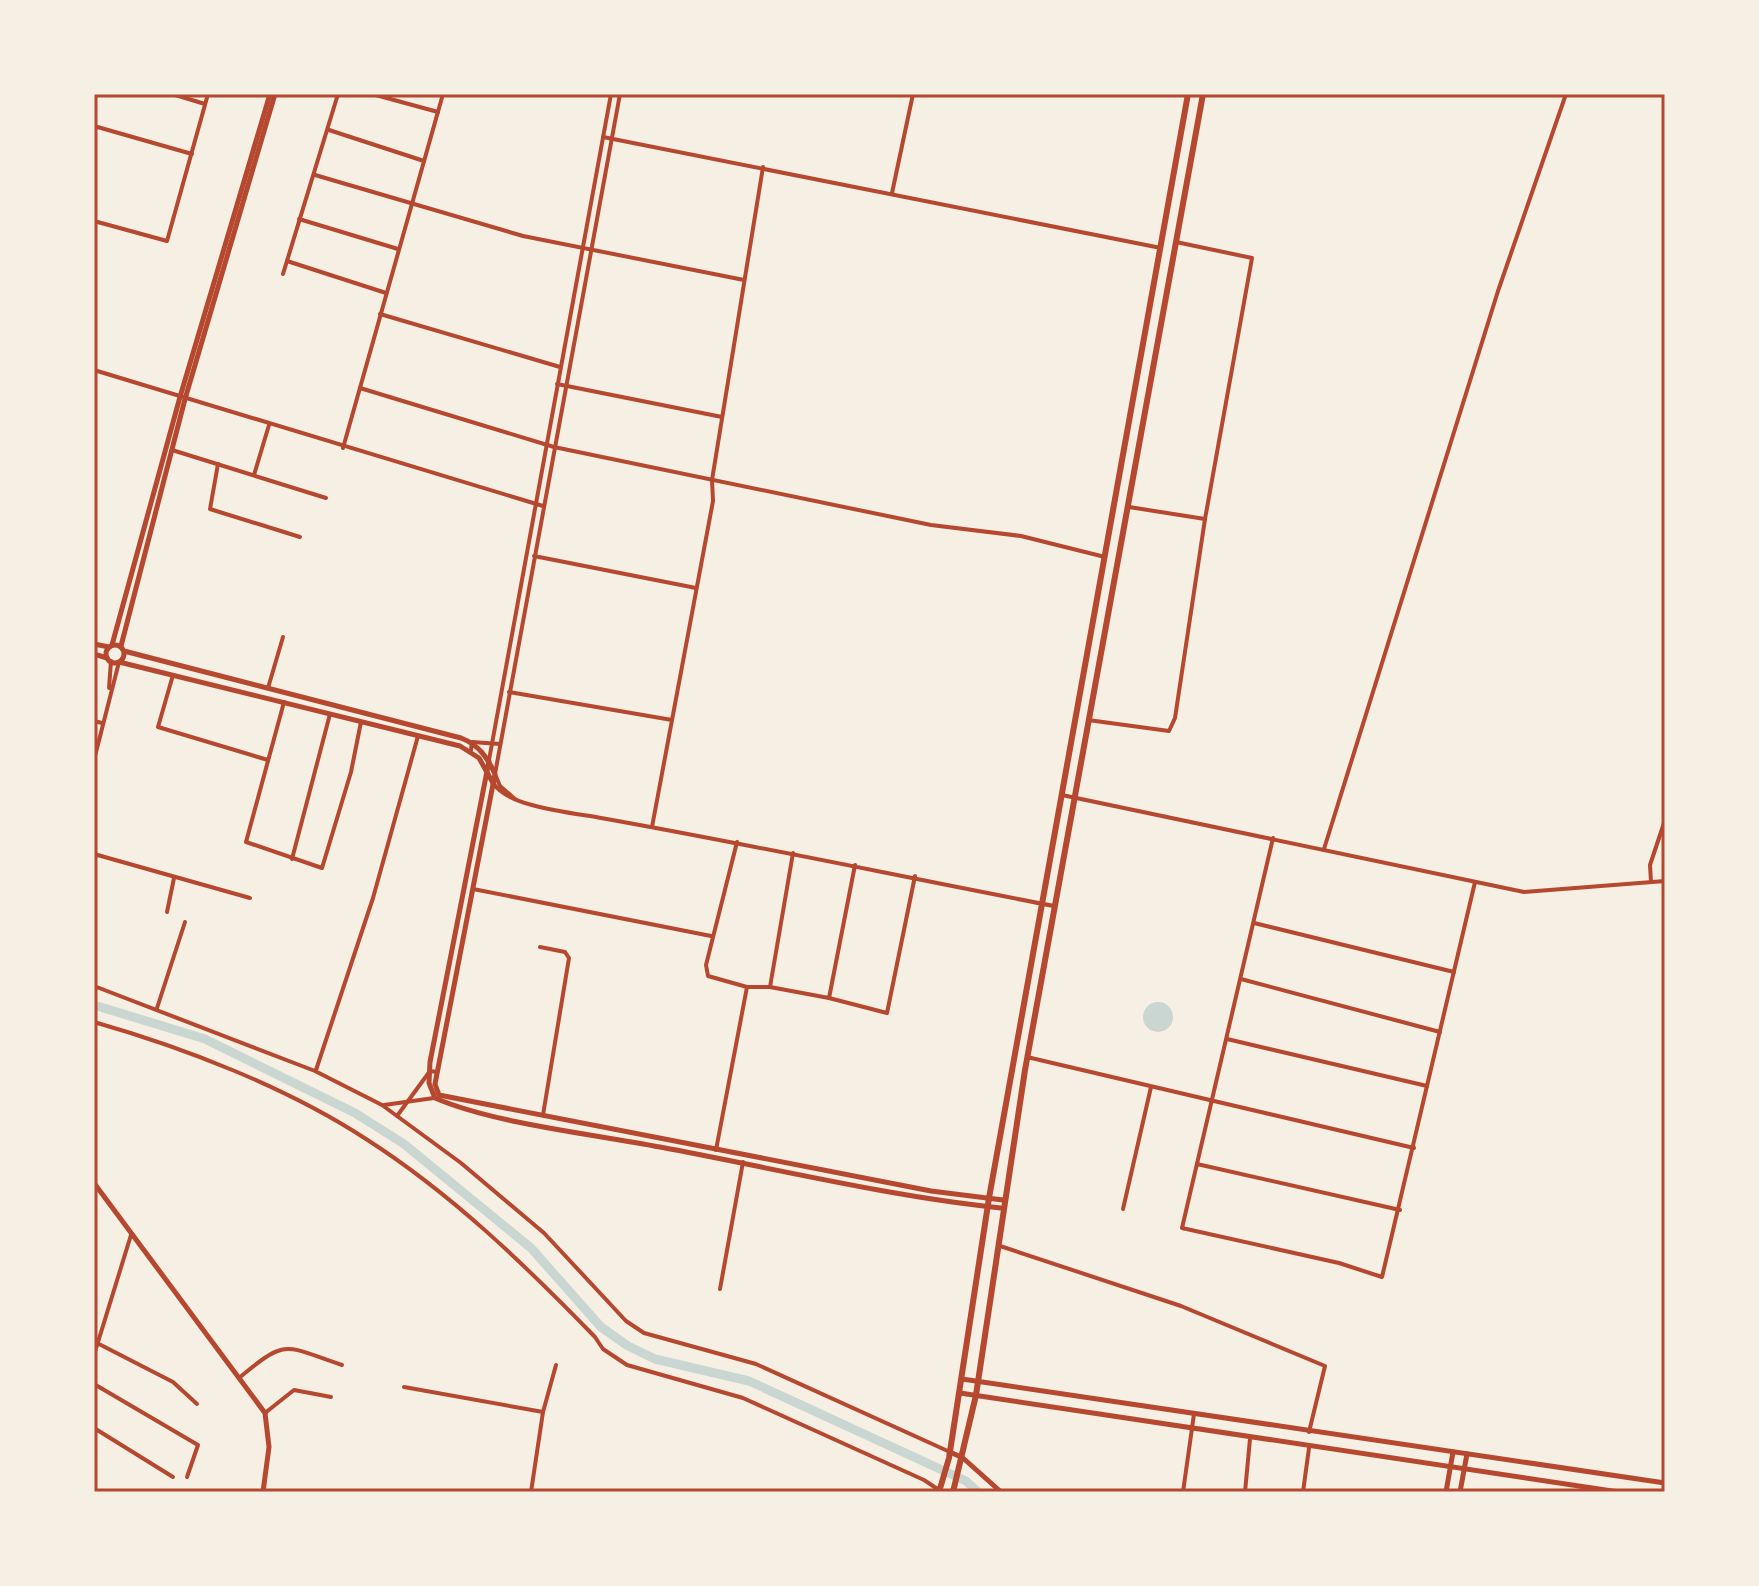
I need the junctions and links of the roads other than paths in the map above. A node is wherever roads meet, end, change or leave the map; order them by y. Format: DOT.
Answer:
graph roads {
  1 [pos="172,94"];
  2 [pos="208,94"];
  3 [pos="272,94"];
  4 [pos="338,94"];
  5 [pos="372,94"];
  6 [pos="443,94"];
  7 [pos="611,94"];
  8 [pos="620,94"];
  9 [pos="913,94"];
  10 [pos="1188,94"];
  11 [pos="1203,94"];
  12 [pos="1566,94"];
  13 [pos="205,104"];
  14 [pos="438,112"];
  15 [pos="94,126"];
  16 [pos="329,130"];
  17 [pos="603,137"];
  18 [pos="612,139"];
  19 [pos="192,154"];
  20 [pos="424,161"];
  21 [pos="763,167"];
  22 [pos="315,175"];
  23 [pos="892,193"];
  24 [pos="411,205"];
  25 [pos="299,219"];
  26 [pos="94,221"];
  27 [pos="1176,242"];
  28 [pos="583,246"];
  29 [pos="591,247"];
  30 [pos="1161,248"];
  31 [pos="398,249"];
  32 [pos="287,261"];
  33 [pos="283,274"];
  34 [pos="745,280"];
  35 [pos="386,293"];
  36 [pos="380,314"];
  37 [pos="560,367"];
  38 [pos="94,370"];
  39 [pos="557,384"];
  40 [pos="566,385"];
  41 [pos="360,388"];
  42 [pos="183,398"];
  43 [pos="722,417"];
  44 [pos="269,425"];
  45 [pos="546,444"];
  46 [pos="554,447"];
  47 [pos="343,448"];
  48 [pos="171,450"];
  49 [pos="218,464"];
  50 [pos="254,475"];
  51 [pos="712,480"];
  52 [pos="326,498"];
  53 [pos="535,505"];
  54 [pos="543,506"];
  55 [pos="1126,506"];
  56 [pos="1205,519"];
  57 [pos="300,537"];
  58 [pos="534,556"];
  59 [pos="1105,557"];
  60 [pos="696,588"];
  61 [pos="283,637"];
  62 [pos="94,644"];
  63 [pos="110,646"];
  64 [pos="123,649"];
  65 [pos="94,654"];
  66 [pos="109,660"];
  67 [pos="119,662"];
  68 [pos="173,675"];
  69 [pos="268,690"];
  70 [pos="509,692"];
  71 [pos="108,695"];
  72 [pos="284,702"];
  73 [pos="330,714"];
  74 [pos="672,720"];
  75 [pos="1086,720"];
  76 [pos="94,721"];
  77 [pos="361,722"];
  78 [pos="102,723"];
  79 [pos="418,736"];
  80 [pos="472,742"];
  81 [pos="491,743"];
  82 [pos="500,744"];
  83 [pos="471,750"];
  84 [pos="94,760"];
  85 [pos="268,760"];
  86 [pos="489,760"];
  87 [pos="487,772"];
  88 [pos="495,774"];
  89 [pos="494,784"];
  90 [pos="1061,794"];
  91 [pos="1073,796"];
  92 [pos="515,799"];
  93 [pos="1665,820"];
  94 [pos="652,827"];
  95 [pos="1273,838"];
  96 [pos="737,842"];
  97 [pos="1324,849"];
  98 [pos="793,853"];
  99 [pos="94,854"];
  100 [pos="292,860"];
  101 [pos="855,865"];
  102 [pos="915,876"];
  103 [pos="174,878"];
  104 [pos="1665,881"];
  105 [pos="1475,882"];
  106 [pos="1651,882"];
  107 [pos="473,889"];
  108 [pos="250,898"];
  109 [pos="1042,904"];
  110 [pos="1054,906"];
  111 [pos="167,912"];
  112 [pos="185,922"];
  113 [pos="1254,923"];
  114 [pos="711,936"];
  115 [pos="540,947"];
  116 [pos="1454,972"];
  117 [pos="1241,979"];
  118 [pos="94,986"];
  119 [pos="747,987"];
  120 [pos="770,987"];
  121 [pos="829,998"];
  122 [pos="157,1008"];
  123 [pos="94,1022"];
  124 [pos="1440,1032"];
  125 [pos="1227,1039"];
  126 [pos="1027,1057"];
  127 [pos="315,1071"];
  128 [pos="430,1071"];
  129 [pos="437,1072"];
  130 [pos="1428,1086"];
  131 [pos="1151,1087"];
  132 [pos="437,1096"];
  133 [pos="409,1099"];
  134 [pos="1212,1102"];
  135 [pos="382,1105"];
  136 [pos="397,1116"];
  137 [pos="543,1117"];
  138 [pos="1414,1148"];
  139 [pos="716,1150"];
  140 [pos="743,1162"];
  141 [pos="1197,1164"];
  142 [pos="95,1186"];
  143 [pos="989,1198"];
  144 [pos="1003,1200"];
  145 [pos="989,1207"];
  146 [pos="1001,1208"];
  147 [pos="1123,1209"];
  148 [pos="1400,1210"];
  149 [pos="131,1234"];
  150 [pos="997,1245"];
  151 [pos="720,1289"];
  152 [pos="97,1343"];
  153 [pos="94,1355"];
  154 [pos="342,1365"];
  155 [pos="556,1365"];
  156 [pos="239,1378"];
  157 [pos="962,1379"];
  158 [pos="978,1380"];
  159 [pos="94,1384"];
  160 [pos="404,1387"];
  161 [pos="960,1393"];
  162 [pos="976,1395"];
  163 [pos="331,1397"];
  164 [pos="197,1404"];
  165 [pos="543,1412"];
  166 [pos="265,1413"];
  167 [pos="1194,1414"];
  168 [pos="94,1428"];
  169 [pos="1193,1430"];
  170 [pos="1309,1432"];
  171 [pos="1250,1439"];
  172 [pos="1309,1448"];
  173 [pos="1453,1452"];
  174 [pos="1467,1454"];
  175 [pos="949,1455"];
  176 [pos="963,1458"];
  177 [pos="1450,1468"];
  178 [pos="1464,1470"];
  179 [pos="173,1477"];
  180 [pos="187,1477"];
  181 [pos="1665,1483"];
  182 [pos="1568,1488"];
  183 [pos="941,1489"];
  184 [pos="953,1490"];
  185 [pos="263,1492"];
  186 [pos="531,1492"];
  187 [pos="1001,1492"];
  188 [pos="1183,1492"];
  189 [pos="1245,1492"];
  190 [pos="1303,1492"];
  191 [pos="1446,1492"];
  192 [pos="1460,1492"];
  193 [pos="1619,1492"];
  1 -- 13 [label="street"];
  2 -- 13 [label="street"];
  3 -- 42 [label="street"];
  4 -- 16 [label="street"];
  5 -- 14 [label="street"];
  6 -- 14 [label="street"];
  7 -- 17 [label="street"];
  8 -- 18 [label="street"];
  9 -- 23 [label="street"];
  10 -- 30 [label="main road"];
  11 -- 27 [label="main road"];
  12 -- 97 [label="street"];
  13 -- 19 [label="street"];
  14 -- 20 [label="street"];
  15 -- 19 [label="street"];
  16 -- 20 [label="street"];
  16 -- 22 [label="street"];
  17 -- 18 [label="street"];
  17 -- 28 [label="street"];
  18 -- 21 [label="street"];
  18 -- 29 [label="street"];
  19 -- 26 [label="street"];
  20 -- 24 [label="street"];
  21 -- 23 [label="street"];
  21 -- 34 [label="street"];
  22 -- 24 [label="street"];
  22 -- 25 [label="street"];
  23 -- 30 [label="street"];
  24 -- 28 [label="street"];
  24 -- 31 [label="street"];
  25 -- 31 [label="street"];
  25 -- 32 [label="street"];
  27 -- 55 [label="main road"];
  27 -- 56 [label="street"];
  28 -- 29 [label="street"];
  28 -- 37 [label="street"];
  29 -- 34 [label="street"];
  29 -- 40 [label="street"];
  30 -- 59 [label="main road"];
  31 -- 35 [label="street"];
  32 -- 33 [label="street"];
  32 -- 35 [label="street"];
  34 -- 43 [label="street"];
  35 -- 36 [label="street"];
  36 -- 37 [label="street"];
  36 -- 41 [label="street"];
  37 -- 39 [label="street"];
  38 -- 42 [label="street"];
  39 -- 40 [label="street"];
  39 -- 45 [label="street"];
  40 -- 43 [label="street"];
  40 -- 46 [label="street"];
  41 -- 45 [label="street"];
  41 -- 47 [label="street"];
  42 -- 44 [label="street"];
  42 -- 48 [label="street"];
  42 -- 63 [label="street"];
  43 -- 51 [label="street"];
  44 -- 47 [label="street"];
  44 -- 50 [label="street"];
  45 -- 46 [label="street"];
  45 -- 53 [label="street"];
  46 -- 51 [label="street"];
  46 -- 54 [label="street"];
  47 -- 53 [label="street"];
  48 -- 49 [label="street"];
  48 -- 64 [label="street"];
  49 -- 50 [label="street"];
  49 -- 57 [label="street"];
  50 -- 52 [label="street"];
  51 -- 59 [label="street"];
  51 -- 60 [label="street"];
  53 -- 54 [label="street"];
  53 -- 81 [label="street"];
  54 -- 58 [label="street"];
  55 -- 56 [label="street"];
  55 -- 75 [label="main road"];
  56 -- 75 [label="street"];
  58 -- 60 [label="street"];
  58 -- 70 [label="street"];
  59 -- 90 [label="main road"];
  60 -- 74 [label="street"];
  61 -- 69 [label="street"];
  62 -- 63 [label="street"];
  63 -- 64 [label="street"];
  63 -- 66 [label="street"];
  64 -- 67 [label="street"];
  64 -- 69 [label="street"];
  65 -- 66 [label="street"];
  66 -- 67 [label="street"];
  66 -- 71 [label="street"];
  67 -- 68 [label="street"];
  67 -- 71 [label="street"];
  68 -- 72 [label="street"];
  68 -- 85 [label="street"];
  69 -- 80 [label="street"];
  70 -- 74 [label="street"];
  70 -- 82 [label="street"];
  71 -- 78 [label="street"];
  72 -- 73 [label="street"];
  72 -- 85 [label="street"];
  73 -- 77 [label="street"];
  73 -- 100 [label="street"];
  74 -- 94 [label="street"];
  75 -- 91 [label="main road"];
  76 -- 78 [label="street"];
  77 -- 79 [label="street"];
  77 -- 100 [label="street"];
  78 -- 84 [label="street"];
  79 -- 83 [label="street"];
  79 -- 127 [label="street"];
  80 -- 81 [label="street"];
  80 -- 83 [label="street"];
  80 -- 86 [label="street"];
  81 -- 82 [label="street"];
  81 -- 86 [label="street"];
  82 -- 88 [label="street"];
  83 -- 87 [label="street"];
  85 -- 100 [label="street"];
  86 -- 87 [label="street"];
  86 -- 88 [label="street"];
  87 -- 89 [label="street"];
  87 -- 128 [label="street"];
  88 -- 89 [label="street"];
  88 -- 92 [label="street"];
  89 -- 92 [label="street"];
  89 -- 107 [label="street"];
  90 -- 91 [label="street"];
  90 -- 109 [label="main road"];
  91 -- 95 [label="street"];
  91 -- 110 [label="main road"];
  92 -- 94 [label="street"];
  93 -- 106 [label="street"];
  94 -- 96 [label="street"];
  95 -- 97 [label="street"];
  95 -- 113 [label="street"];
  96 -- 98 [label="street"];
  96 -- 114 [label="street"];
  97 -- 105 [label="street"];
  98 -- 101 [label="street"];
  98 -- 120 [label="street"];
  99 -- 103 [label="street"];
  101 -- 102 [label="street"];
  101 -- 121 [label="street"];
  102 -- 109 [label="street"];
  102 -- 121 [label="street"];
  103 -- 108 [label="street"];
  103 -- 111 [label="street"];
  104 -- 106 [label="street"];
  105 -- 106 [label="street"];
  105 -- 116 [label="street"];
  107 -- 114 [label="street"];
  107 -- 129 [label="street"];
  109 -- 110 [label="street"];
  109 -- 143 [label="main road"];
  110 -- 126 [label="main road"];
  112 -- 122 [label="street"];
  113 -- 116 [label="street"];
  113 -- 117 [label="street"];
  114 -- 119 [label="street"];
  115 -- 137 [label="street"];
  116 -- 124 [label="street"];
  117 -- 124 [label="street"];
  117 -- 125 [label="street"];
  118 -- 122 [label="street"];
  119 -- 120 [label="street"];
  119 -- 139 [label="street"];
  120 -- 121 [label="street"];
  122 -- 127 [label="street"];
  123 -- 183 [label="street"];
  124 -- 130 [label="street"];
  125 -- 130 [label="street"];
  125 -- 134 [label="street"];
  126 -- 131 [label="street"];
  126 -- 144 [label="main road"];
  127 -- 135 [label="street"];
  128 -- 129 [label="street"];
  128 -- 132 [label="street"];
  128 -- 133 [label="street"];
  129 -- 132 [label="street"];
  130 -- 138 [label="street"];
  131 -- 134 [label="street"];
  131 -- 147 [label="street"];
  132 -- 133 [label="street"];
  132 -- 137 [label="street"];
  132 -- 140 [label="street"];
  133 -- 135 [label="street"];
  133 -- 136 [label="street"];
  134 -- 138 [label="street"];
  134 -- 141 [label="street"];
  135 -- 136 [label="street"];
  136 -- 175 [label="street"];
  137 -- 139 [label="street"];
  138 -- 148 [label="street"];
  139 -- 143 [label="street"];
  140 -- 145 [label="street"];
  140 -- 151 [label="street"];
  141 -- 148 [label="street"];
  141 -- 148 [label="street"];
  142 -- 149 [label="street"];
  143 -- 144 [label="street"];
  143 -- 145 [label="main road"];
  144 -- 146 [label="main road"];
  145 -- 146 [label="street"];
  145 -- 157 [label="main road"];
  146 -- 150 [label="main road"];
  149 -- 152 [label="street"];
  149 -- 156 [label="street"];
  150 -- 158 [label="main road"];
  150 -- 170 [label="street"];
  152 -- 153 [label="street"];
  152 -- 164 [label="street"];
  154 -- 156 [label="street"];
  155 -- 165 [label="street"];
  156 -- 166 [label="street"];
  157 -- 158 [label="street"];
  157 -- 161 [label="main road"];
  158 -- 162 [label="main road"];
  158 -- 167 [label="street"];
  159 -- 180 [label="street"];
  160 -- 165 [label="street"];
  161 -- 162 [label="street"];
  161 -- 175 [label="main road"];
  162 -- 169 [label="street"];
  162 -- 176 [label="main road"];
  163 -- 166 [label="street"];
  165 -- 186 [label="street"];
  166 -- 185 [label="street"];
  167 -- 169 [label="street"];
  167 -- 170 [label="street"];
  168 -- 179 [label="street"];
  169 -- 171 [label="street"];
  169 -- 188 [label="street"];
  170 -- 173 [label="street"];
  171 -- 172 [label="street"];
  171 -- 189 [label="street"];
  172 -- 177 [label="street"];
  172 -- 190 [label="street"];
  173 -- 174 [label="street"];
  173 -- 177 [label="street"];
  174 -- 178 [label="street"];
  174 -- 181 [label="street"];
  175 -- 176 [label="street"];
  175 -- 183 [label="main road"];
  176 -- 184 [label="main road"];
  176 -- 187 [label="street"];
  177 -- 178 [label="street"];
  177 -- 191 [label="street"];
  178 -- 182 [label="street"];
  178 -- 192 [label="street"];
  182 -- 193 [label="street"];
}
